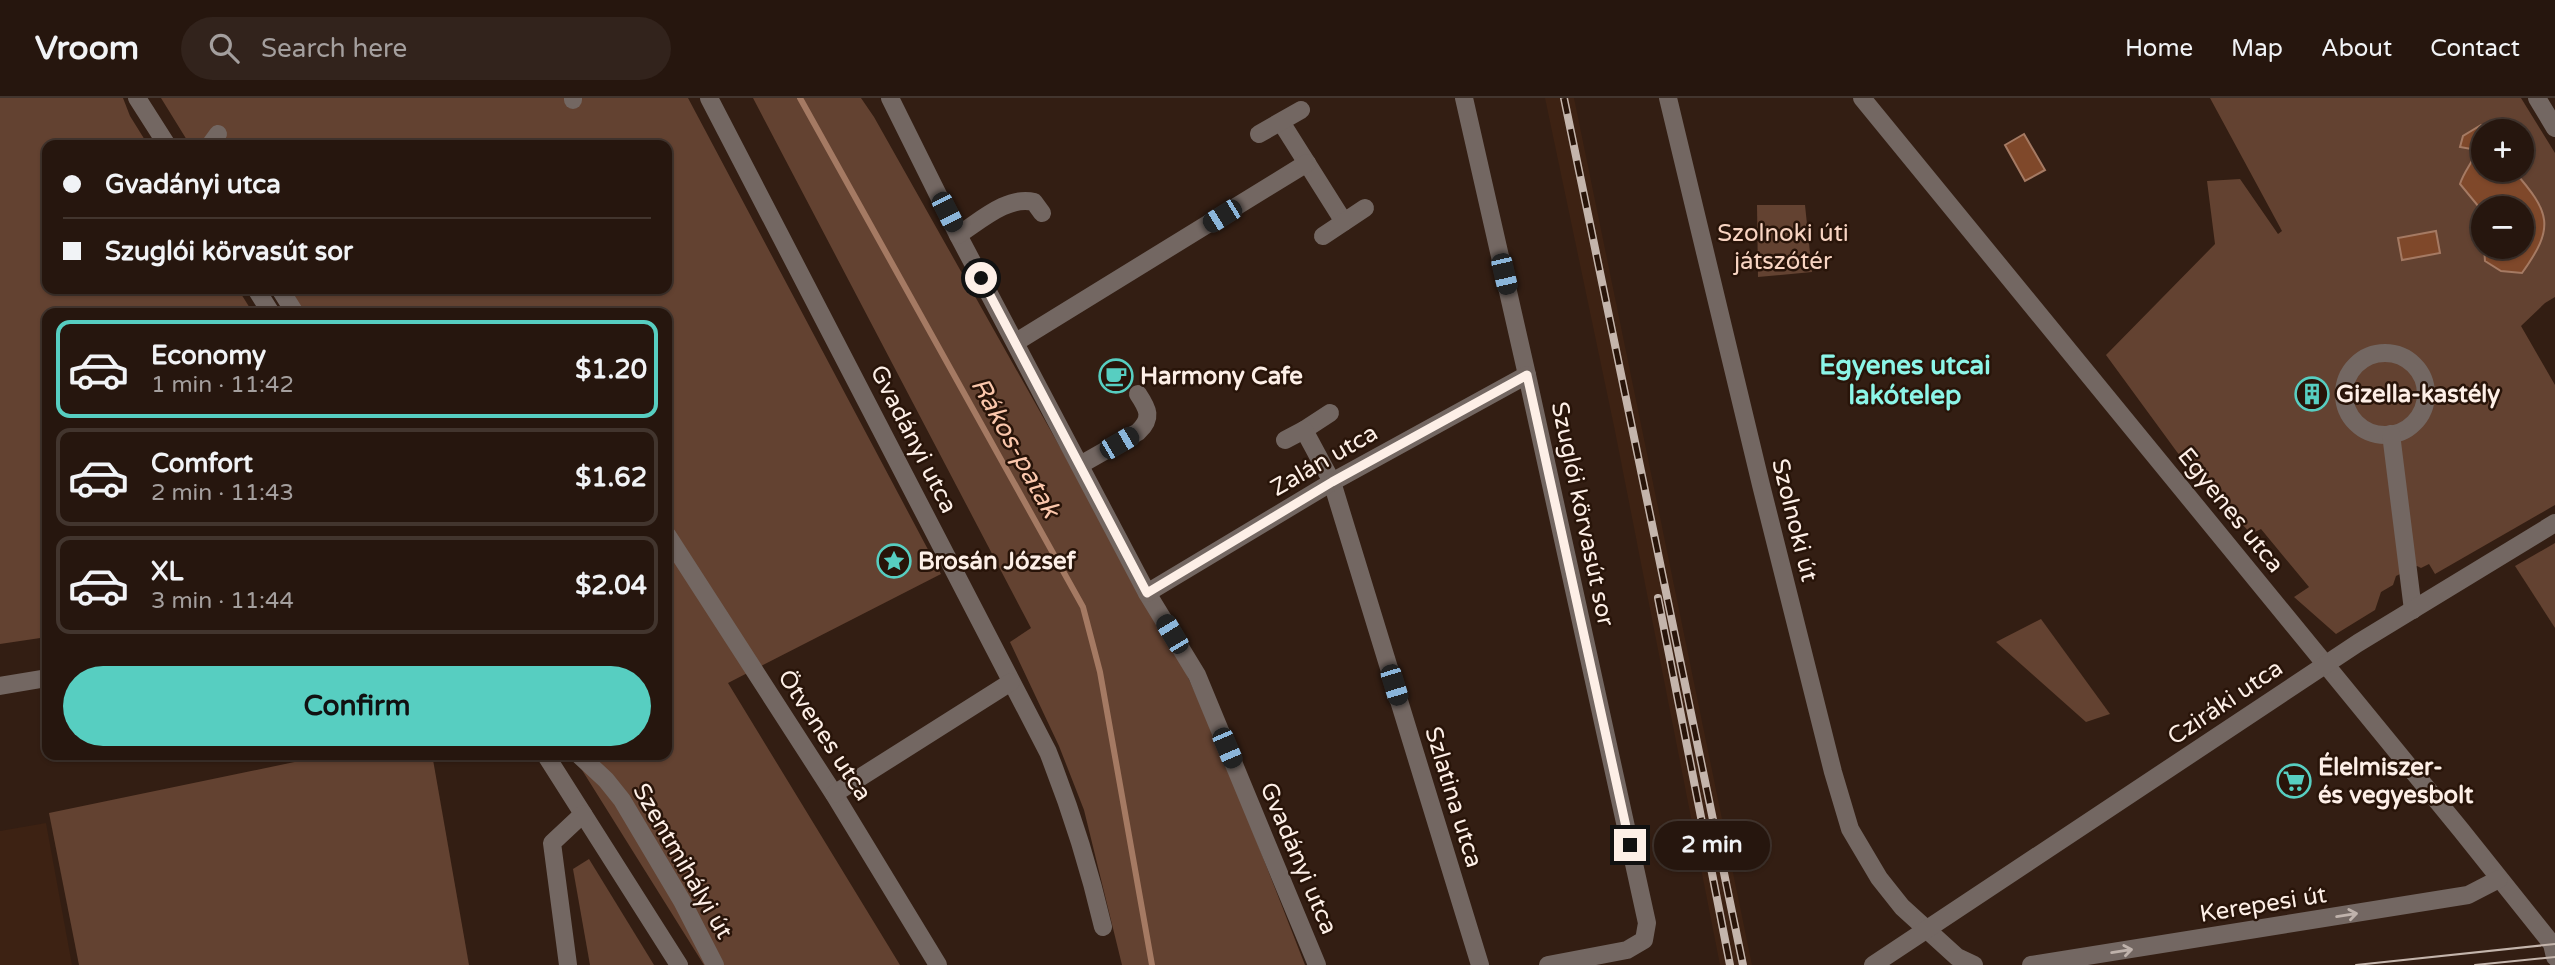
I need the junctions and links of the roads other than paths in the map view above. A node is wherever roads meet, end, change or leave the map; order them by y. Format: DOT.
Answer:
graph roads {
  1 [pos="136,98"];
  2 [pos="709,98"];
  3 [pos="890,98"];
  4 [pos="1464,98"];
  5 [pos="1668,98"];
  6 [pos="1862,98"];
  7 [pos="2537,98"];
  8 [pos="1301,110"];
  9 [pos="1281,122"];
  10 [pos="2555,128"];
  11 [pos="1259,134"];
  12 [pos="164,140"];
  13 [pos="1307,163"];
  14 [pos="1365,208"];
  15 [pos="1042,213"];
  16 [pos="1344,222"];
  17 [pos="958,235"];
  18 [pos="1323,236"];
  19 [pos="1016,342"];
  20 [pos="1527,375"];
  21 [pos="1138,394"];
  22 [pos="1330,414"];
  23 [pos="1304,430"];
  24 [pos="2391,434"];
  25 [pos="1285,440"];
  26 [pos="1080,465"];
  27 [pos="1332,482"];
  28 [pos="2555,523"];
  29 [pos="672,543"];
  30 [pos="1147,593"];
  31 [pos="2413,610"];
  32 [pos="2325,664"];
  33 [pos="42,679"];
  34 [pos="1011,682"];
  35 [pos="0,686"];
  36 [pos="549,760"];
  37 [pos="584,760"];
  38 [pos="834,794"];
  39 [pos="583,814"];
  40 [pos="2499,879"];
  41 [pos="2547,925"];
  42 [pos="1103,927"];
  43 [pos="1927,930"];
  44 [pos="2555,957"];
  45 [pos="568,965"];
  46 [pos="679,965"];
  47 [pos="715,965"];
  48 [pos="938,965"];
  49 [pos="1317,965"];
  50 [pos="1480,965"];
  51 [pos="1548,965"];
  52 [pos="1873,965"];
  53 [pos="1974,965"];
  54 [pos="2031,965"];
  1 -- 12 [label="street"];
  2 -- 34 [label="street, Gvadányi utca"];
  3 -- 17 [label="street, Gvadányi utca"];
  4 -- 20 [label="street, Szuglói körvasút sor"];
  5 -- 43 [label="street, Szolnoki út"];
  6 -- 32 [label="street, Egyenes utca"];
  7 -- 10 [label="street"];
  8 -- 9 [label="street"];
  9 -- 11 [label="street"];
  9 -- 13 [label="street"];
  13 -- 16 [label="street"];
  13 -- 19 [label="street"];
  14 -- 16 [label="street"];
  15 -- 17 [label="street"];
  16 -- 18 [label="street"];
  17 -- 19 [label="street, Gvadányi utca"];
  19 -- 26 [label="street, Gvadányi utca"];
  20 -- 27 [label="street, Zalán utca"];
  20 -- 51 [label="street, Szuglói körvasút sor"];
  21 -- 26 [label="street"];
  22 -- 23 [label="street"];
  23 -- 25 [label="street"];
  23 -- 27 [label="street, Szlatina utca"];
  24 -- 24 [label="street"];
  24 -- 31 [label="street"];
  26 -- 30 [label="street, Gvadányi utca"];
  27 -- 30 [label="street, Zalán utca"];
  27 -- 50 [label="street, Szlatina utca"];
  28 -- 31 [label="street, Cziráki utca"];
  29 -- 38 [label="street, Ötvenes utca"];
  30 -- 49 [label="street, Gvadányi utca"];
  31 -- 32 [label="street, Cziráki utca"];
  32 -- 40 [label="street, Egyenes utca"];
  32 -- 43 [label="street, Cziráki utca"];
  33 -- 35 [label="street"];
  34 -- 38 [label="street"];
  34 -- 42 [label="street, Gvadányi utca"];
  36 -- 39 [label="street"];
  37 -- 47 [label="street, Szentmihályi út"];
  38 -- 48 [label="street, Ötvenes utca"];
  39 -- 45 [label="street"];
  39 -- 46 [label="street"];
  40 -- 41 [label="street, Egyenes utca"];
  54 -- 40 [label="street, Kerepesi út, one-way"];
  41 -- 44 [label="street, Egyenes utca"];
  43 -- 52 [label="street, Cziráki utca"];
  43 -- 53 [label="street"];
}
